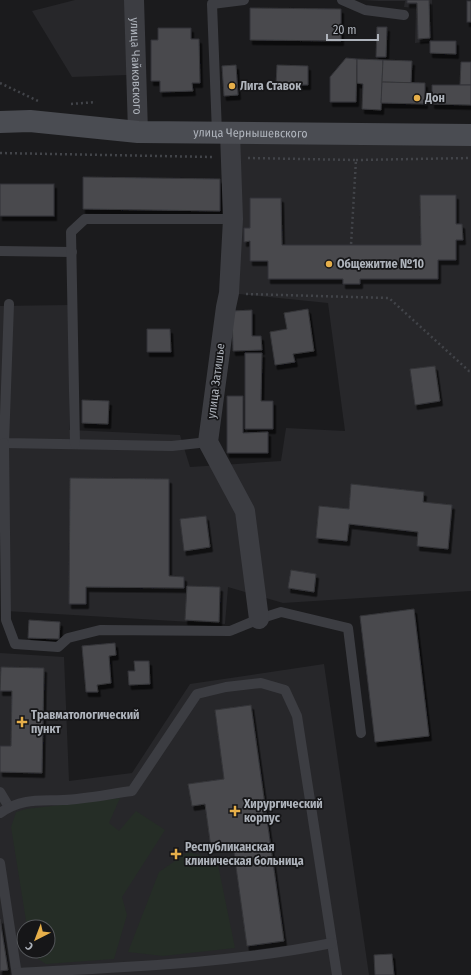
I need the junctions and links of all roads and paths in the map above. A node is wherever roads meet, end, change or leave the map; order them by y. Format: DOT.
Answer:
graph roads {
  1 [pos="134,0"];
  2 [pos="244,0"];
  3 [pos="342,0"];
  4 [pos="404,15"];
  5 [pos="0,83"];
  6 [pos="44,102"];
  7 [pos="96,102"];
  8 [pos="65,105"];
  9 [pos="0,108"];
  10 [pos="30,121"];
  11 [pos="0,122"];
  12 [pos="138,132"];
  13 [pos="224,133"];
  14 [pos="471,135"];
  15 [pos="471,158"];
  16 [pos="356,160"];
  17 [pos="233,219"];
  18 [pos="0,251"];
  19 [pos="72,252"];
  20 [pos="229,294"];
  21 [pos="9,304"];
  22 [pos="471,371"];
  23 [pos="208,442"];
  24 [pos="4,443"];
  25 [pos="74,444"];
  26 [pos="259,619"];
  27 [pos="361,733"];
  28 [pos="0,792"];
  29 [pos="9,807"];
  30 [pos="0,813"];
  31 [pos="0,863"];
  32 [pos="332,943"];
  33 [pos="17,974"];
  34 [pos="337,975"];
  1 -- 12 [label="street, улица Чайковского"];
  2 -- 13 [label="lane"];
  3 -- 4 [label="lane"];
  5 -- 6 [label="path"];
  7 -- 8 [label="path"];
  9 -- 10 [label="street"];
  10 -- 11 [label="street"];
  10 -- 12 [label="street, улица Чернышевского"];
  12 -- 13 [label="street, улица Чернышевского"];
  13 -- 14 [label="street, улица Чернышевского"];
  13 -- 17 [label="street, улица Затишье"];
  15 -- 16 [label="path"];
  17 -- 19 [label="lane"];
  17 -- 20 [label="street, улица Затишье"];
  18 -- 19 [label="lane"];
  19 -- 25 [label="lane"];
  20 -- 22 [label="path"];
  20 -- 23 [label="street, улица Затишье"];
  21 -- 24 [label="lane"];
  23 -- 25 [label="lane"];
  23 -- 26 [label="street"];
  24 -- 25 [label="lane"];
  24 -- 26 [label="lane"];
  26 -- 27 [label="lane"];
  28 -- 29 [label="lane"];
  29 -- 30 [label="lane"];
  29 -- 32 [label="lane"];
  31 -- 33 [label="lane"];
  32 -- 33 [label="lane"];
  32 -- 34 [label="lane"];
}
